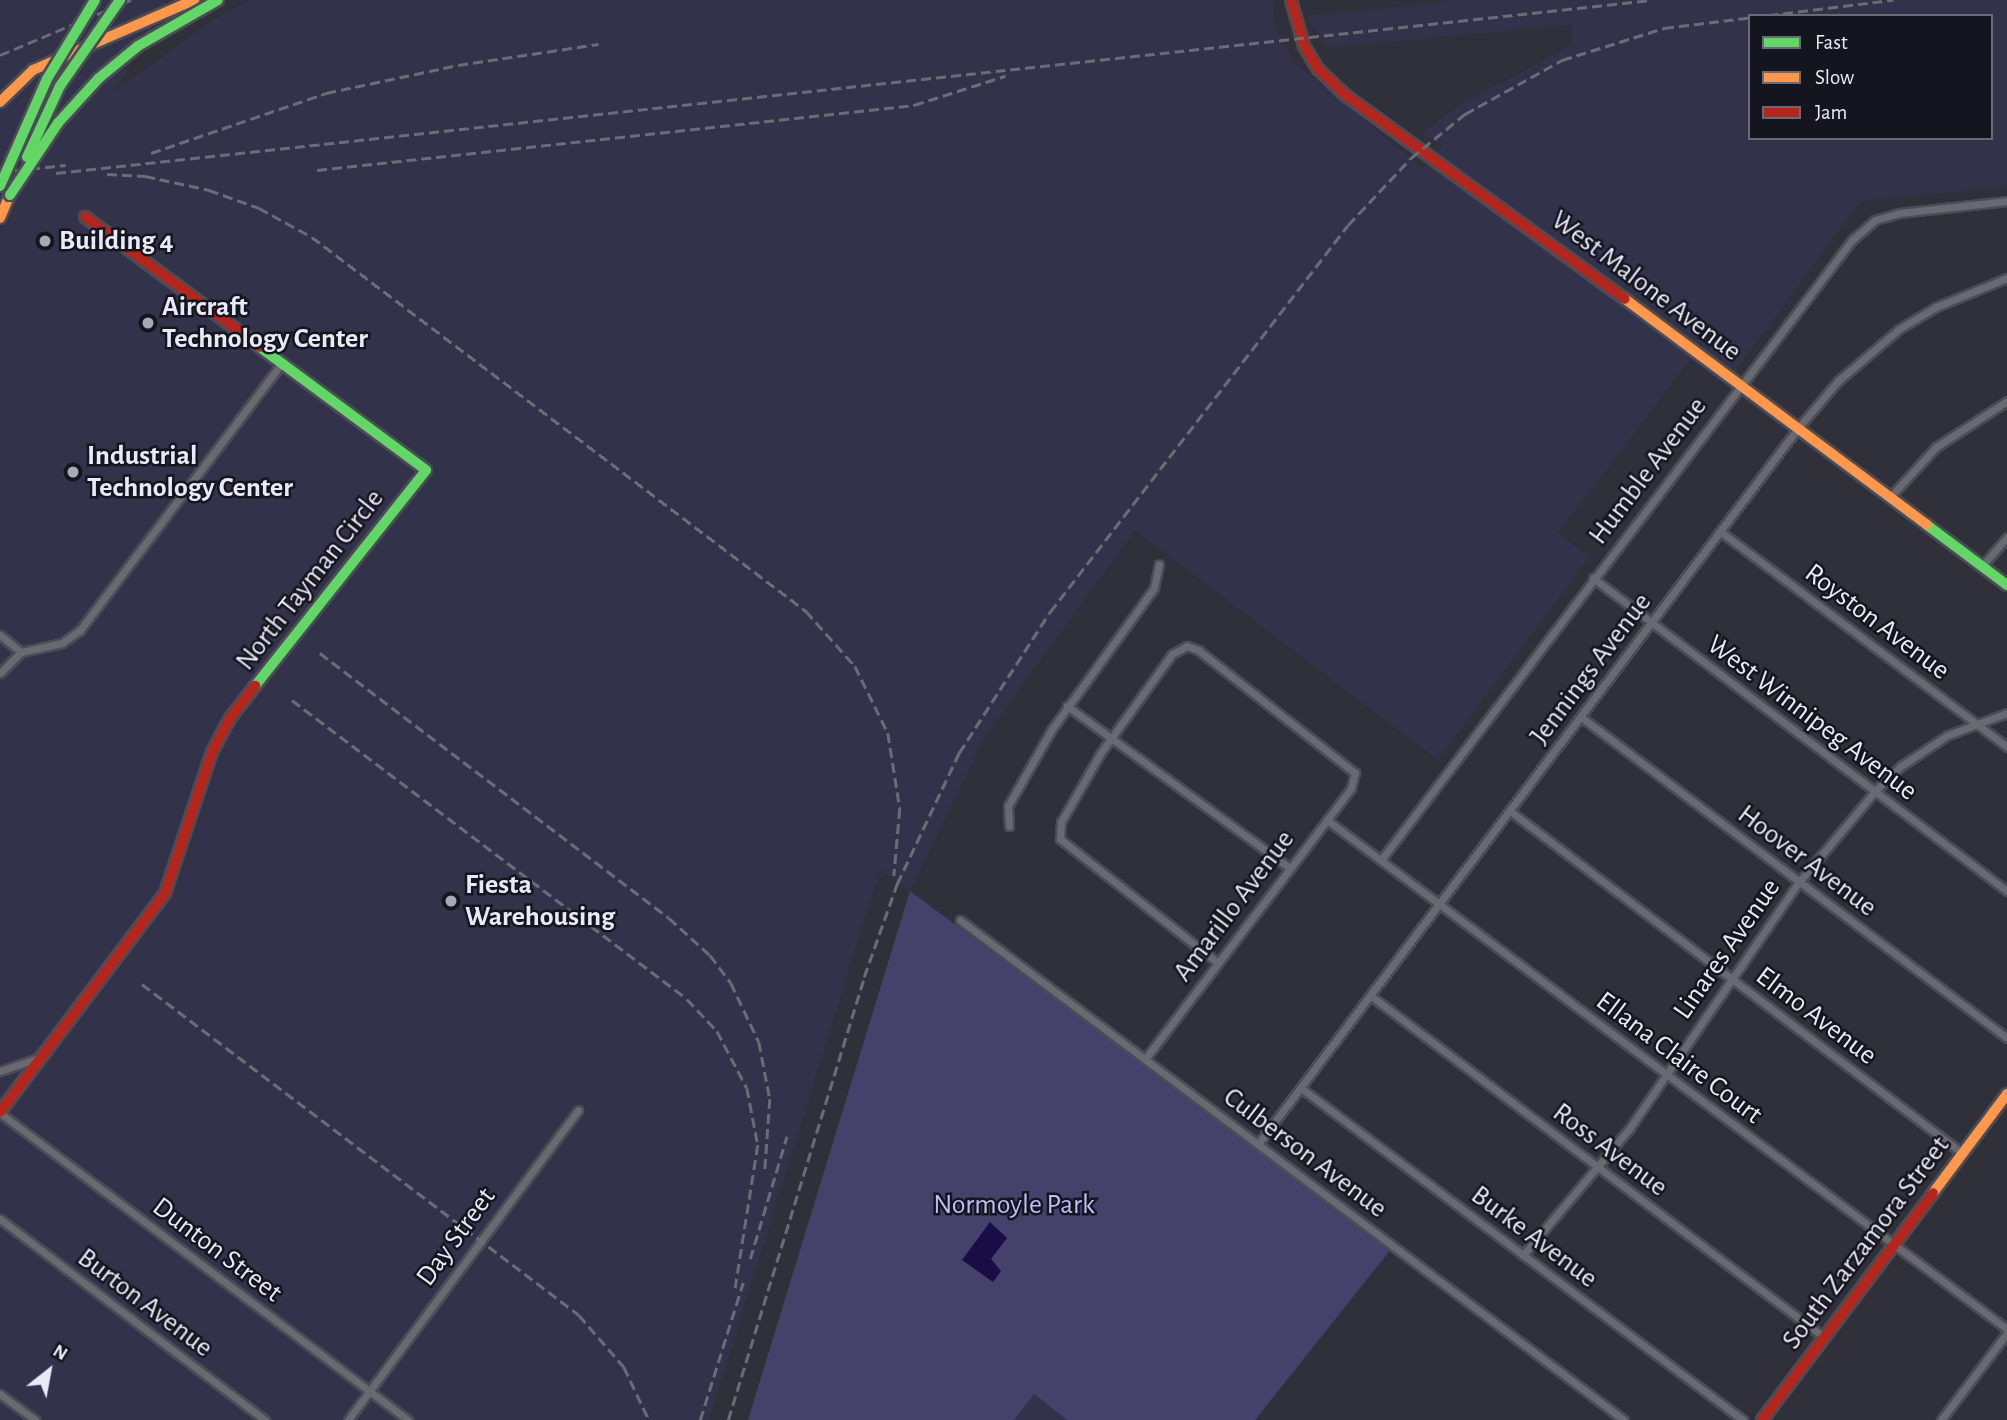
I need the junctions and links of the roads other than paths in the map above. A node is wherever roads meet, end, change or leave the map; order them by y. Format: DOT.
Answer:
graph roads {
  1 [pos="95,0"];
  2 [pos="120,0"];
  3 [pos="194,0"];
  4 [pos="218,0"];
  5 [pos="1291,0"];
  6 [pos="0,102"];
  7 [pos="0,186"];
  8 [pos="10,195"];
  9 [pos="2007,201"];
  10 [pos="85,217"];
  11 [pos="0,218"];
  12 [pos="2007,278"];
  13 [pos="283,362"];
  14 [pos="1740,384"];
  15 [pos="2007,401"];
  16 [pos="1798,428"];
  17 [pos="1890,497"];
  18 [pos="1721,532"];
  19 [pos="2007,537"];
  20 [pos="1159,565"];
  21 [pos="1982,566"];
  22 [pos="1593,578"];
  23 [pos="2007,585"];
  24 [pos="1651,624"];
  25 [pos="0,635"];
  26 [pos="21,652"];
  27 [pos="0,673"];
  28 [pos="1068,706"];
  29 [pos="2007,713"];
  30 [pos="1581,717"];
  31 [pos="1977,723"];
  32 [pos="1114,736"];
  33 [pos="2007,747"];
  34 [pos="1875,792"];
  35 [pos="1510,811"];
  36 [pos="1327,820"];
  37 [pos="1009,826"];
  38 [pos="1381,860"];
  39 [pos="1289,867"];
  40 [pos="1799,881"];
  41 [pos="2007,891"];
  42 [pos="1440,905"];
  43 [pos="960,920"];
  44 [pos="1217,962"];
  45 [pos="1731,978"];
  46 [pos="1371,996"];
  47 [pos="2007,1038"];
  48 [pos="42,1057"];
  49 [pos="1144,1059"];
  50 [pos="0,1072"];
  51 [pos="1667,1075"];
  52 [pos="1301,1088"];
  53 [pos="2007,1094"];
  54 [pos="578,1110"];
  55 [pos="0,1112"];
  56 [pos="1258,1144"];
  57 [pos="1962,1153"];
  58 [pos="1599,1168"];
  59 [pos="0,1219"];
  60 [pos="1894,1244"];
  61 [pos="1523,1255"];
  62 [pos="2007,1331"];
  63 [pos="1825,1338"];
  64 [pos="370,1391"];
  65 [pos="0,1394"];
  66 [pos="35,1420"];
  67 [pos="265,1420"];
  68 [pos="348,1420"];
  69 [pos="408,1420"];
  70 [pos="1624,1420"];
  71 [pos="1743,1420"];
  72 [pos="1762,1420"];
  73 [pos="1941,1420"];
  1 -- 7 [label="street, bridge"];
  2 -- 8 [label="street, bridge"];
  3 -- 6 [label="street, bridge"];
  4 -- 8 [label="street, bridge"];
  5 -- 14 [label="street, West Malone Avenue"];
  8 -- 11 [label="street"];
  9 -- 14 [label="street, Humble Avenue"];
  10 -- 13 [label="street"];
  12 -- 16 [label="street, Jennings Avenue"];
  13 -- 26 [label="street"];
  13 -- 48 [label="street, North Tayman Circle"];
  14 -- 16 [label="street, West Malone Avenue"];
  14 -- 22 [label="street, Humble Avenue"];
  15 -- 17 [label="street"];
  16 -- 17 [label="street, West Malone Avenue"];
  16 -- 18 [label="street, Jennings Avenue"];
  17 -- 21 [label="street, West Malone Avenue"];
  18 -- 24 [label="street, Jennings Avenue"];
  18 -- 31 [label="street, Royston Avenue"];
  19 -- 21 [label="street"];
  20 -- 28 [label="street"];
  21 -- 23 [label="street, West Malone Avenue"];
  22 -- 24 [label="street, West Winnipeg Avenue"];
  22 -- 38 [label="street, Humble Avenue"];
  24 -- 30 [label="street, Jennings Avenue"];
  24 -- 34 [label="street, West Winnipeg Avenue"];
  25 -- 26 [label="street"];
  26 -- 27 [label="street"];
  28 -- 32 [label="street"];
  28 -- 37 [label="street"];
  29 -- 31 [label="street, Linares Avenue"];
  30 -- 35 [label="street, Jennings Avenue"];
  30 -- 40 [label="street, Hoover Avenue"];
  31 -- 33 [label="street, Royston Avenue"];
  31 -- 34 [label="street, Linares Avenue"];
  32 -- 36 [label="street, Amarillo Avenue"];
  32 -- 39 [label="street"];
  32 -- 44 [label="street"];
  34 -- 40 [label="street, Linares Avenue"];
  34 -- 41 [label="street, West Winnipeg Avenue"];
  35 -- 42 [label="street, Jennings Avenue"];
  35 -- 45 [label="street, Elmo Avenue"];
  36 -- 38 [label="street, Ellana Claire Court"];
  36 -- 39 [label="street, Amarillo Avenue"];
  38 -- 42 [label="street, Ellana Claire Court"];
  39 -- 44 [label="street, Amarillo Avenue"];
  40 -- 45 [label="street, Linares Avenue"];
  40 -- 47 [label="street, Hoover Avenue"];
  42 -- 46 [label="street, Jennings Avenue"];
  42 -- 51 [label="street, Ellana Claire Court"];
  43 -- 49 [label="street, Culberson Avenue"];
  44 -- 49 [label="street, Amarillo Avenue"];
  45 -- 51 [label="street, Linares Avenue"];
  45 -- 57 [label="street, Elmo Avenue"];
  46 -- 52 [label="street, Jennings Avenue"];
  46 -- 58 [label="street, Ross Avenue"];
  48 -- 50 [label="street"];
  48 -- 55 [label="street, North Tayman Circle"];
  49 -- 56 [label="street, Culberson Avenue"];
  51 -- 58 [label="street, Linares Avenue"];
  51 -- 60 [label="street, Ellana Claire Court"];
  52 -- 56 [label="street, Jennings Avenue"];
  52 -- 61 [label="street, Burke Avenue"];
  53 -- 57 [label="street, South Zarzamora Street"];
  54 -- 64 [label="street, Day Street"];
  55 -- 64 [label="street, Dunton Street"];
  56 -- 70 [label="street, Culberson Avenue"];
  57 -- 60 [label="street, South Zarzamora Street"];
  58 -- 61 [label="street, Linares Avenue"];
  58 -- 63 [label="street, Ross Avenue"];
  59 -- 67 [label="street, Burton Avenue"];
  60 -- 62 [label="street, Ellana Claire Court"];
  60 -- 63 [label="street, South Zarzamora Street"];
  61 -- 71 [label="street, Burke Avenue"];
  62 -- 73 [label="street"];
  63 -- 72 [label="street, South Zarzamora Street"];
  64 -- 68 [label="street, Day Street"];
  64 -- 69 [label="street, Dunton Street"];
  65 -- 66 [label="street"];
}
